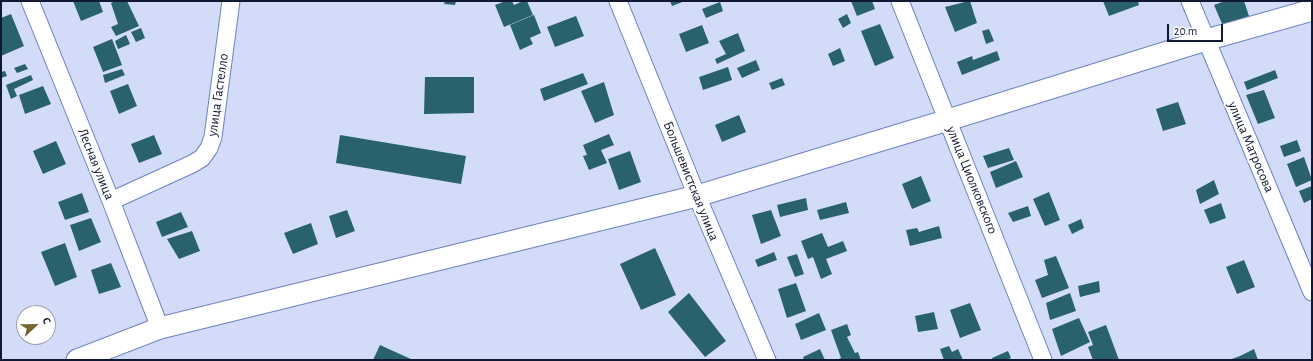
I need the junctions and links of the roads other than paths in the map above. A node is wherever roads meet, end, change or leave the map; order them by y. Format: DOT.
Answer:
graph roads {
  1 [pos="30,1"];
  2 [pos="231,1"];
  3 [pos="618,1"];
  4 [pos="900,1"];
  5 [pos="1190,1"];
  6 [pos="1312,10"];
  7 [pos="1206,40"];
  8 [pos="948,120"];
  9 [pos="697,196"];
  10 [pos="111,200"];
  11 [pos="1312,292"];
  12 [pos="160,328"];
  13 [pos="77,360"];
  14 [pos="767,360"];
  15 [pos="1043,360"];
  1 -- 10 [label="street, Лесная улица"];
  2 -- 10 [label="street, улица Гастелло"];
  3 -- 9 [label="street, Большевистская улица"];
  4 -- 8 [label="street, улица Циолковского"];
  5 -- 7 [label="street, улица Матросова"];
  6 -- 7 [label="street"];
  7 -- 8 [label="street"];
  7 -- 11 [label="street, улица Матросова"];
  8 -- 9 [label="street"];
  8 -- 15 [label="street, улица Циолковского"];
  9 -- 12 [label="street"];
  9 -- 14 [label="street, Большевистская улица"];
  10 -- 12 [label="street, Лесная улица"];
  12 -- 13 [label="street"];
}
